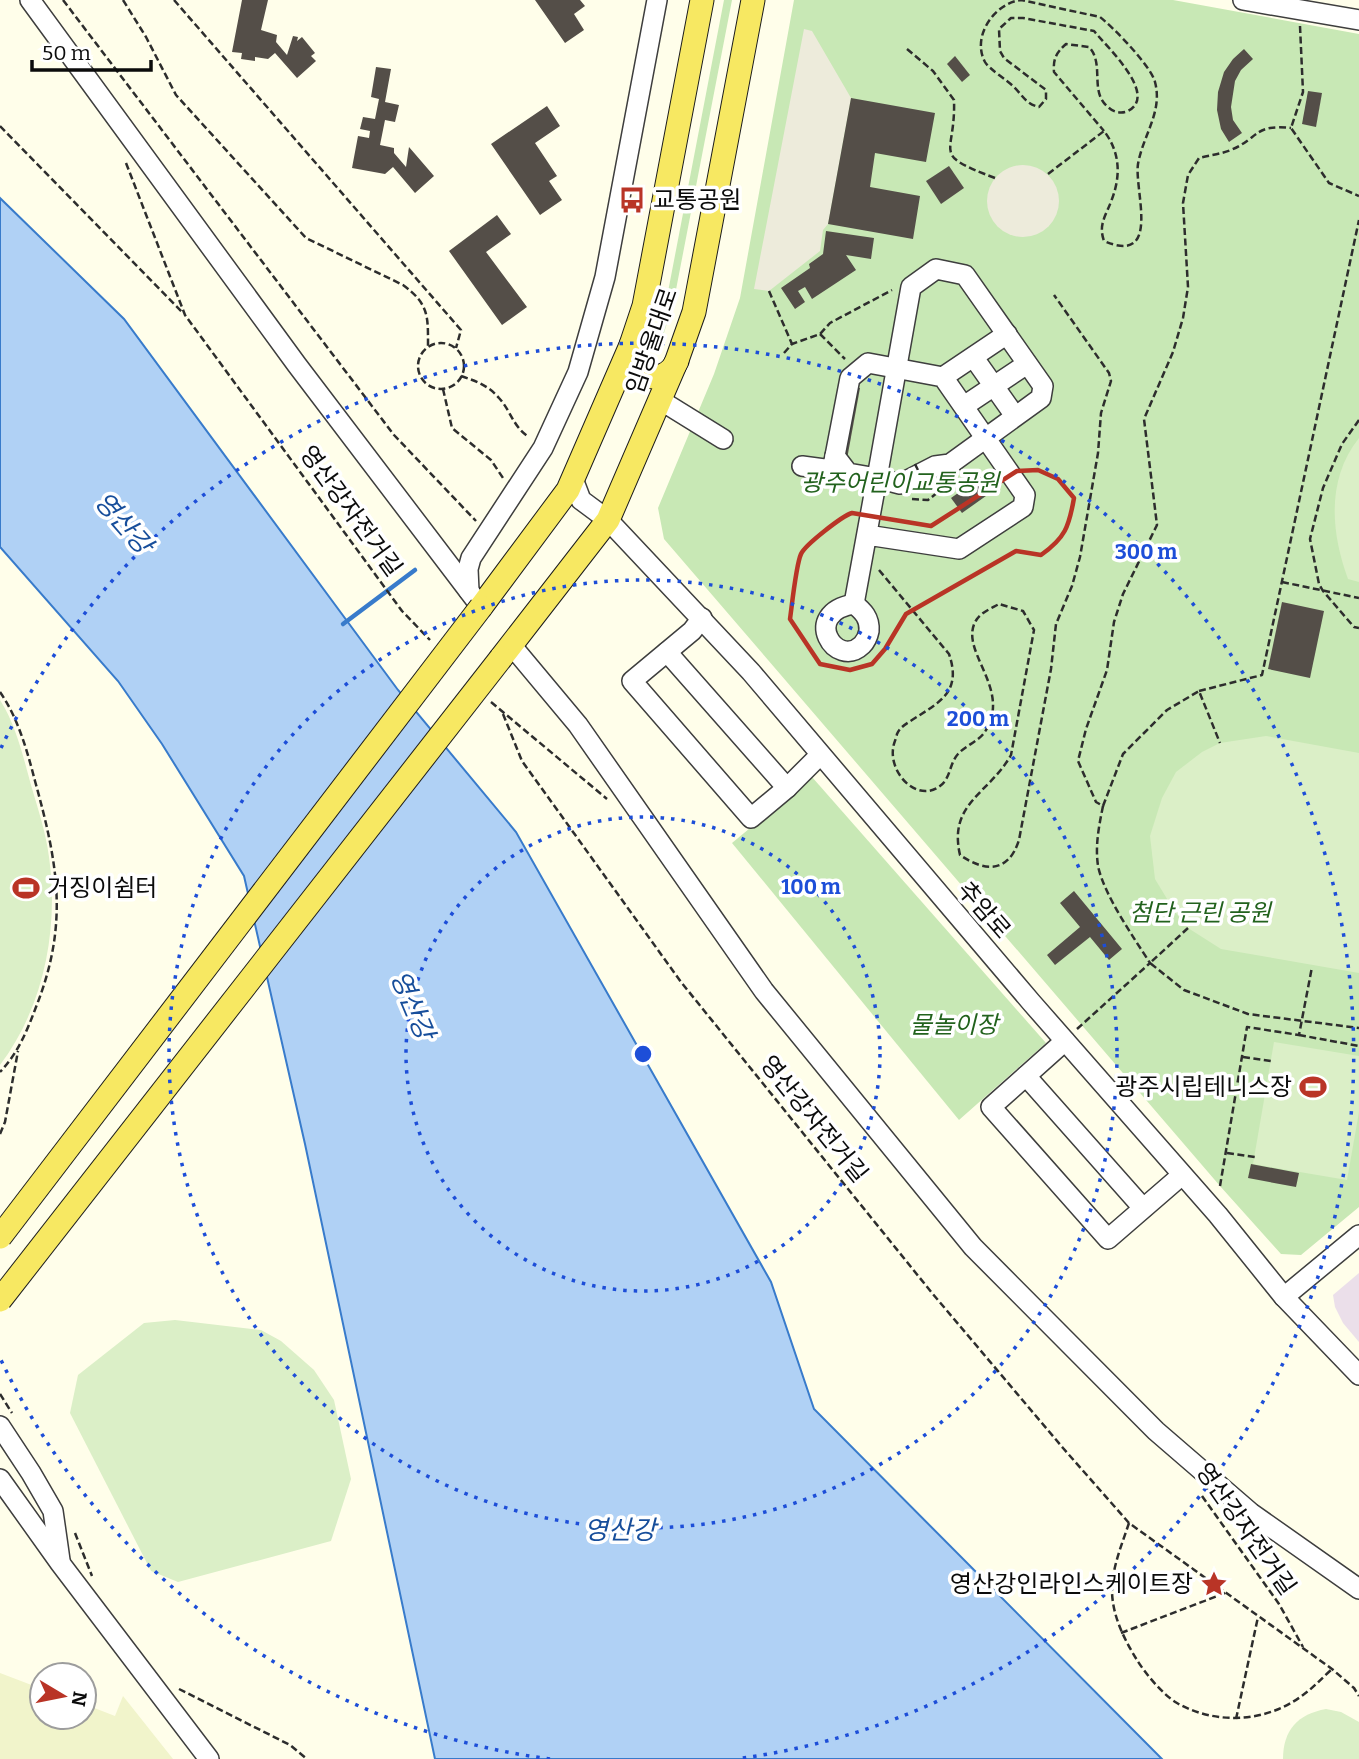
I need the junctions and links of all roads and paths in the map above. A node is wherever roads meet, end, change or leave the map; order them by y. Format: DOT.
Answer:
graph roads {
  1 [pos="30,0"];
  2 [pos="63,0"];
  3 [pos="123,0"];
  4 [pos="174,0"];
  5 [pos="657,0"];
  6 [pos="702,0"];
  7 [pos="753,0"];
  8 [pos="1243,0"];
  9 [pos="1300,5"];
  10 [pos="1359,20"];
  11 [pos="907,49"];
  12 [pos="0,125"];
  13 [pos="1291,128"];
  14 [pos="1104,131"];
  15 [pos="125,160"];
  16 [pos="1048,174"];
  17 [pos="995,178"];
  18 [pos="1359,196"];
  19 [pos="1359,220"];
  20 [pos="893,290"];
  21 [pos="768,291"];
  22 [pos="1054,295"];
  23 [pos="185,315"];
  24 [pos="820,334"];
  25 [pos="1006,334"];
  26 [pos="792,344"];
  27 [pos="631,345"];
  28 [pos="428,346"];
  29 [pos="456,348"];
  30 [pos="784,353"];
  31 [pos="974,358"];
  32 [pos="677,360"];
  33 [pos="1027,364"];
  34 [pos="897,369"];
  35 [pos="461,376"];
  36 [pos="943,377"];
  37 [pos="850,378"];
  38 [pos="995,386"];
  39 [pos="443,389"];
  40 [pos="660,400"];
  41 [pos="964,406"];
  42 [pos="1015,416"];
  43 [pos="1359,420"];
  44 [pos="986,436"];
  45 [pos="723,439"];
  46 [pos="545,444"];
  47 [pos="835,456"];
  48 [pos="915,464"];
  49 [pos="802,466"];
  50 [pos="877,478"];
  51 [pos="573,479"];
  52 [pos="924,482"];
  53 [pos="512,495"];
  54 [pos="608,520"];
  55 [pos="489,529"];
  56 [pos="867,535"];
  57 [pos="879,569"];
  58 [pos="1282,582"];
  59 [pos="1323,591"];
  60 [pos="1359,598"];
  61 [pos="475,599"];
  62 [pos="854,604"];
  63 [pos="702,618"];
  64 [pos="1359,628"];
  65 [pos="439,648"];
  66 [pos="507,652"];
  67 [pos="667,652"];
  68 [pos="1199,691"];
  69 [pos="0,692"];
  70 [pos="485,695"];
  71 [pos="503,714"];
  72 [pos="1220,743"];
  73 [pos="820,755"];
  74 [pos="787,788"];
  75 [pos="607,798"];
  76 [pos="1103,806"];
  77 [pos="1188,928"];
  78 [pos="1150,963"];
  79 [pos="1312,967"];
  80 [pos="1301,1021"];
  81 [pos="1359,1028"];
  82 [pos="1071,1035"];
  83 [pos="1299,1035"];
  84 [pos="1359,1046"];
  85 [pos="19,1048"];
  86 [pos="1242,1056"];
  87 [pos="1271,1061"];
  88 [pos="0,1072"];
  89 [pos="1026,1076"];
  90 [pos="0,1134"];
  91 [pos="1226,1153"];
  92 [pos="1255,1157"];
  93 [pos="1182,1175"];
  94 [pos="1220,1186"];
  95 [pos="1143,1208"];
  96 [pos="1359,1235"];
  97 [pos="0,1237"];
  98 [pos="1284,1297"];
  99 [pos="0,1300"];
  100 [pos="1359,1375"];
  101 [pos="0,1394"];
  102 [pos="7,1421"];
  103 [pos="0,1479"];
  104 [pos="1202,1496"];
  105 [pos="1129,1523"];
  106 [pos="74,1531"];
  107 [pos="60,1563"];
  108 [pos="94,1581"];
  109 [pos="1359,1589"];
  110 [pos="1225,1593"];
  111 [pos="1258,1616"];
  112 [pos="1121,1633"];
  113 [pos="1305,1650"];
  114 [pos="1332,1670"];
  115 [pos="172,1684"];
  116 [pos="1359,1696"];
  117 [pos="1236,1719"];
  118 [pos="209,1759"];
  119 [pos="307,1759"];
  1 -- 61 [label="street"];
  2 -- 55 [label="path"];
  3 -- 28 [label="path"];
  4 -- 29 [label="path"];
  5 -- 46 [label="street"];
  6 -- 27 [label="main road, 임방울대로"];
  7 -- 32 [label="main road, 임방울대로"];
  8 -- 9 [label="street"];
  9 -- 10 [label="street"];
  9 -- 13 [label="path"];
  11 -- 17 [label="path"];
  12 -- 23 [label="path, 영산강자전거길"];
  13 -- 18 [label="path"];
  13 -- 76 [label="path"];
  14 -- 14 [label="path"];
  14 -- 16 [label="path"];
  15 -- 23 [label="path, 영산강자전거길"];
  19 -- 58 [label="path"];
  20 -- 24 [label="path"];
  21 -- 26 [label="path"];
  22 -- 57 [label="path"];
  23 -- 65 [label="path, 영산강자전거길"];
  24 -- 26 [label="path"];
  24 -- 37 [label="path"];
  25 -- 31 [label="street"];
  25 -- 33 [label="street"];
  25 -- 34 [label="street"];
  26 -- 30 [label="path"];
  27 -- 32 [label="main road"];
  27 -- 51 [label="main road, 임방울대로"];
  28 -- 29 [label="path"];
  28 -- 39 [label="path"];
  29 -- 35 [label="path"];
  31 -- 36 [label="street"];
  31 -- 38 [label="street"];
  32 -- 40 [label="main road, 임방울대로"];
  33 -- 38 [label="street"];
  33 -- 42 [label="street"];
  34 -- 36 [label="street"];
  34 -- 37 [label="street"];
  34 -- 50 [label="street"];
  35 -- 39 [label="path"];
  35 -- 46 [label="path"];
  36 -- 41 [label="street"];
  37 -- 47 [label="street"];
  38 -- 41 [label="street"];
  38 -- 42 [label="street"];
  39 -- 53 [label="path"];
  40 -- 45 [label="street"];
  40 -- 54 [label="main road, 임방울대로"];
  41 -- 44 [label="street"];
  42 -- 44 [label="street"];
  43 -- 59 [label="path"];
  44 -- 50 [label="street"];
  44 -- 56 [label="street"];
  46 -- 53 [label="street"];
  47 -- 49 [label="street"];
  47 -- 50 [label="street"];
  48 -- 52 [label="path, bridge"];
  50 -- 56 [label="street"];
  51 -- 54 [label="street, 추암로"];
  51 -- 61 [label="main road, 임방울대로"];
  53 -- 55 [label="street"];
  54 -- 63 [label="street, 추암로"];
  54 -- 66 [label="main road, 임방울대로"];
  55 -- 61 [label="street"];
  56 -- 62 [label="street"];
  58 -- 59 [label="path"];
  58 -- 68 [label="path"];
  59 -- 60 [label="path"];
  59 -- 64 [label="path"];
  61 -- 97 [label="main road, 임방울대로, bridge"];
  63 -- 67 [label="street"];
  63 -- 73 [label="street, 추암로"];
  66 -- 99 [label="main road, 임방울대로, bridge"];
  66 -- 109 [label="street"];
  67 -- 74 [label="street"];
  67 -- 74 [label="street"];
  68 -- 72 [label="path"];
  68 -- 76 [label="path"];
  69 -- 85 [label="path"];
  70 -- 71 [label="path, 영산강자전거길"];
  71 -- 75 [label="path, 영산강자전거길"];
  71 -- 105 [label="path, 영산강자전거길"];
  73 -- 74 [label="street"];
  73 -- 82 [label="street, 추암로"];
  76 -- 78 [label="path"];
  77 -- 78 [label="path"];
  78 -- 80 [label="path"];
  78 -- 82 [label="path"];
  79 -- 80 [label="path"];
  80 -- 81 [label="path"];
  80 -- 83 [label="path"];
  82 -- 89 [label="street"];
  82 -- 93 [label="street, 추암로"];
  83 -- 84 [label="path"];
  83 -- 86 [label="path"];
  85 -- 88 [label="path"];
  85 -- 90 [label="path"];
  86 -- 87 [label="path"];
  86 -- 91 [label="path"];
  89 -- 95 [label="street"];
  89 -- 95 [label="street"];
  91 -- 92 [label="path"];
  91 -- 94 [label="path"];
  93 -- 95 [label="street"];
  93 -- 98 [label="street, 추암로"];
  96 -- 98 [label="street"];
  98 -- 100 [label="street, 추암로"];
  101 -- 102 [label="path"];
  102 -- 107 [label="street"];
  103 -- 107 [label="street"];
  104 -- 113 [label="path, 영산강자전거길"];
  105 -- 110 [label="path, 영산강자전거길"];
  105 -- 112 [label="path"];
  106 -- 108 [label="path"];
  107 -- 118 [label="street"];
  110 -- 111 [label="path, 영산강자전거길"];
  110 -- 112 [label="path"];
  111 -- 113 [label="path, 영산강자전거길"];
  111 -- 117 [label="path, 영산강자전거길"];
  112 -- 117 [label="path"];
  113 -- 114 [label="path, 영산강자전거길"];
  114 -- 116 [label="path, 영산강자전거길"];
  114 -- 117 [label="path"];
  115 -- 119 [label="path"];
}
